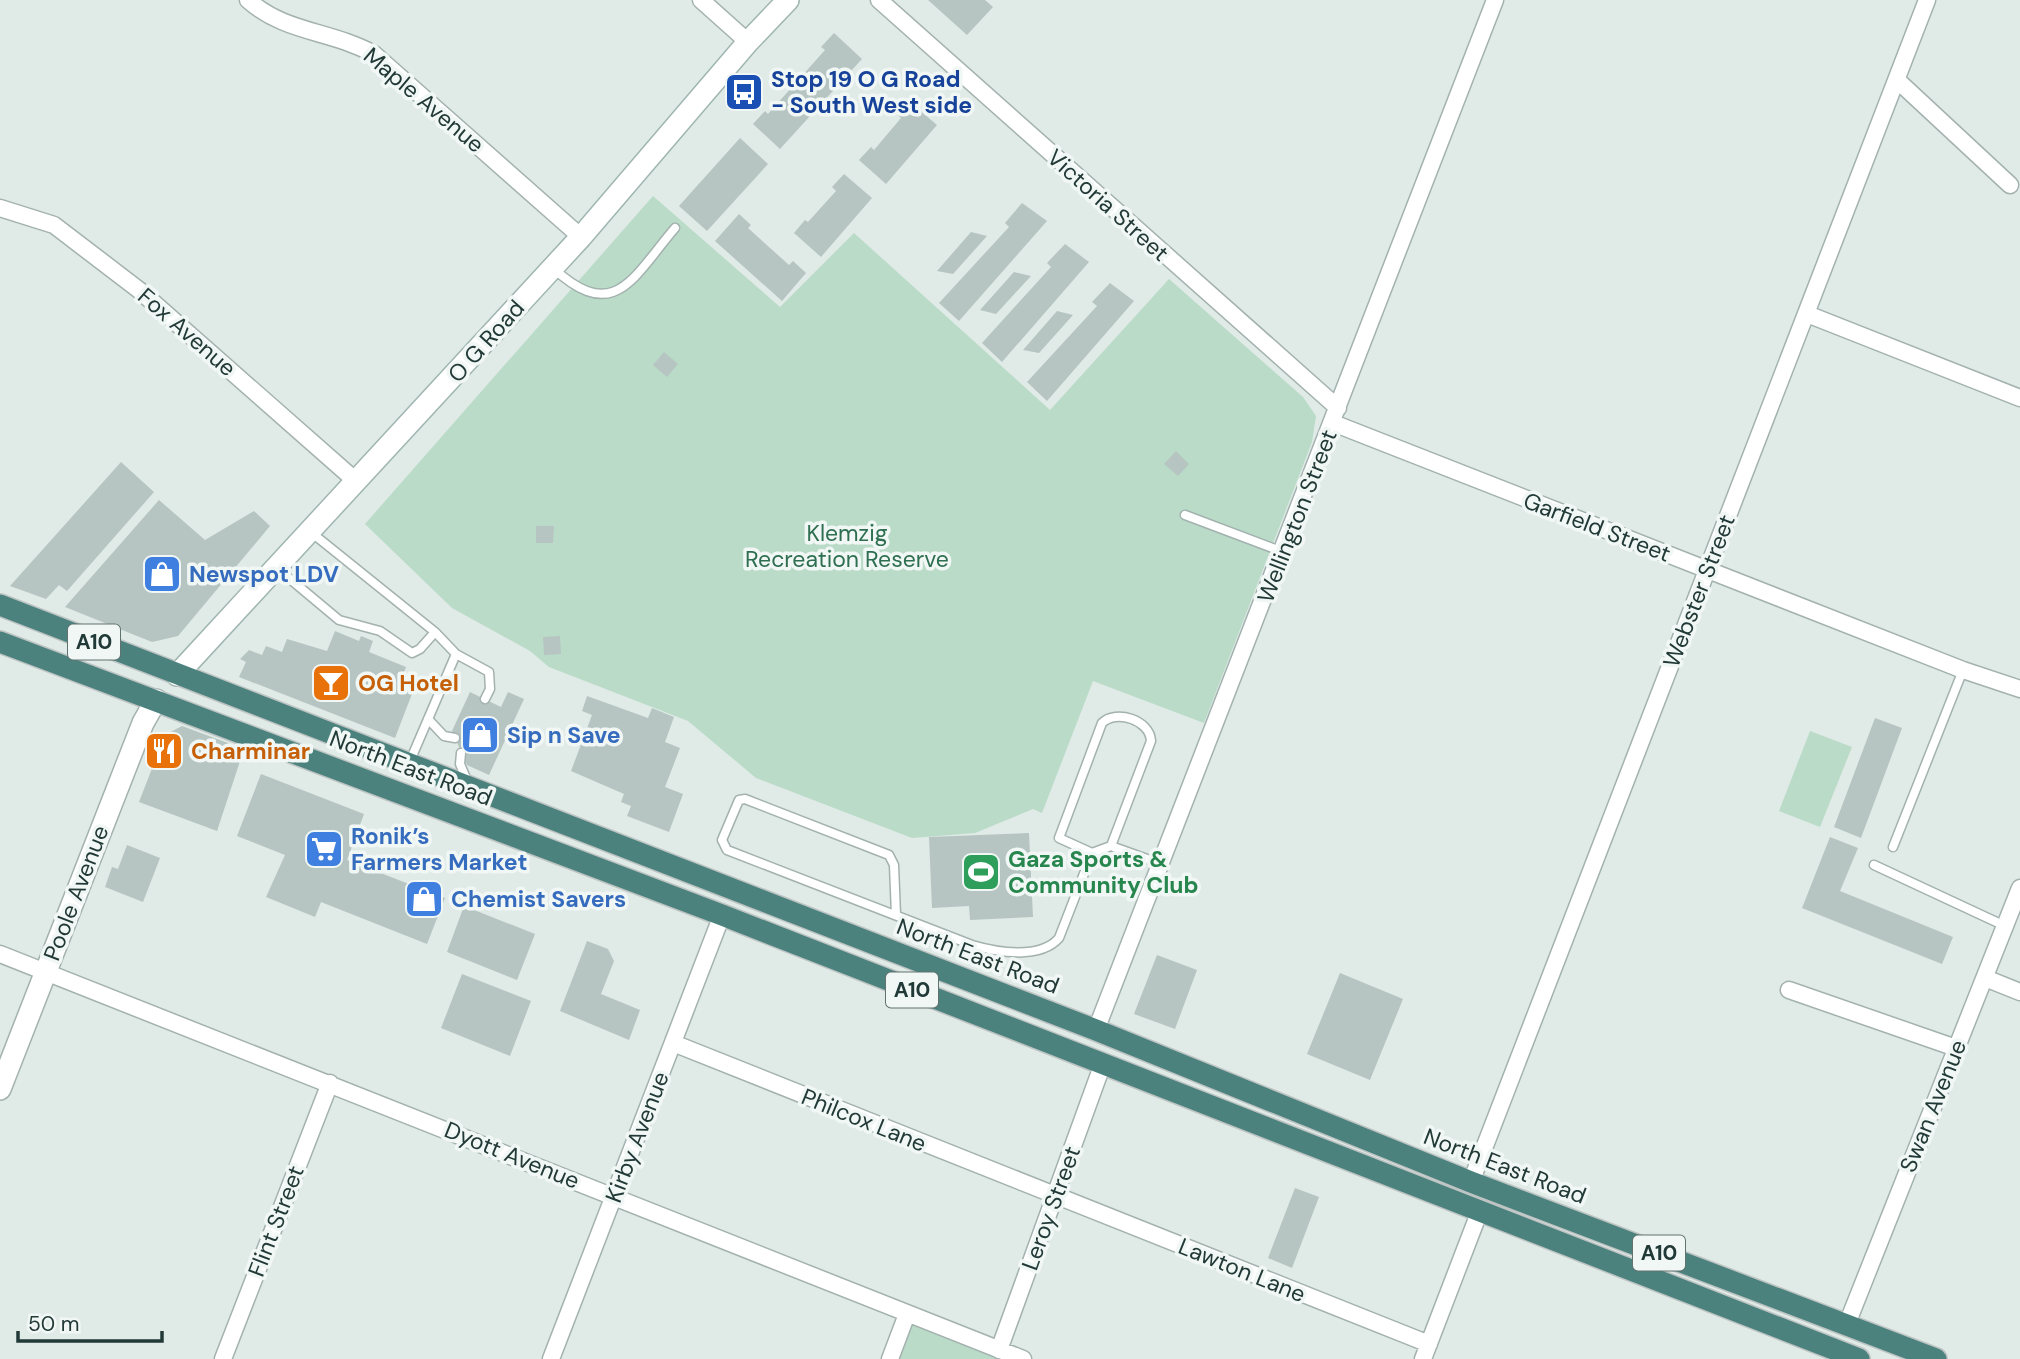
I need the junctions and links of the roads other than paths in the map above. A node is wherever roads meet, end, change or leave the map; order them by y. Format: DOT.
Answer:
graph roads {
  1 [pos="248,0"];
  2 [pos="701,0"];
  3 [pos="788,0"];
  4 [pos="879,0"];
  5 [pos="1927,0"];
  6 [pos="1489,3"];
  7 [pos="748,42"];
  8 [pos="1897,80"];
  9 [pos="2010,185"];
  10 [pos="0,208"];
  11 [pos="675,228"];
  12 [pos="581,237"];
  13 [pos="553,268"];
  14 [pos="1807,314"];
  15 [pos="2020,398"];
  16 [pos="1335,416"];
  17 [pos="356,482"];
  18 [pos="1185,515"];
  19 [pos="309,531"];
  20 [pos="1283,552"];
  21 [pos="276,567"];
  22 [pos="1708,570"];
  23 [pos="0,605"];
  24 [pos="435,632"];
  25 [pos="0,642"];
  26 [pos="457,654"];
  27 [pos="1963,670"];
  28 [pos="177,675"];
  29 [pos="2020,689"];
  30 [pos="485,699"];
  31 [pos="156,700"];
  32 [pos="428,719"];
  33 [pos="455,738"];
  34 [pos="461,753"];
  35 [pos="409,765"];
  36 [pos="470,788"];
  37 [pos="1111,846"];
  38 [pos="1893,847"];
  39 [pos="1092,853"];
  40 [pos="1161,863"];
  41 [pos="1874,865"];
  42 [pos="2020,888"];
  43 [pos="732,889"];
  44 [pos="722,915"];
  45 [pos="896,915"];
  46 [pos="2005,926"];
  47 [pos="0,954"];
  48 [pos="46,971"];
  49 [pos="1985,978"];
  50 [pos="1790,990"];
  51 [pos="2020,992"];
  52 [pos="1096,1030"];
  53 [pos="673,1043"];
  54 [pos="1956,1048"];
  55 [pos="1102,1066"];
  56 [pos="330,1083"];
  57 [pos="0,1089"];
  58 [pos="1471,1182"];
  59 [pos="614,1196"];
  60 [pos="1055,1196"];
  61 [pos="1479,1213"];
  62 [pos="907,1314"];
  63 [pos="1847,1324"];
  64 [pos="999,1350"];
  65 [pos="1838,1350"];
  66 [pos="1426,1351"];
  67 [pos="223,1359"];
  68 [pos="551,1359"];
  69 [pos="890,1359"];
  70 [pos="1023,1359"];
  71 [pos="1860,1359"];
  72 [pos="1936,1359"];
  1 -- 12 [label="street, Maple Avenue"];
  2 -- 7 [label="street"];
  3 -- 7 [label="main road, O G Road"];
  4 -- 16 [label="street, Victoria Street"];
  5 -- 8 [label="street, Webster Street"];
  6 -- 16 [label="street, Wellington Street"];
  7 -- 12 [label="main road, O G Road"];
  8 -- 9 [label="street"];
  8 -- 14 [label="street, Webster Street"];
  10 -- 17 [label="street, Fox Avenue"];
  11 -- 13 [label="lane"];
  12 -- 13 [label="main road, O G Road"];
  13 -- 17 [label="main road, O G Road"];
  14 -- 15 [label="street"];
  14 -- 22 [label="street, Webster Street"];
  16 -- 20 [label="street, Wellington Street"];
  16 -- 22 [label="street, Garfield Street"];
  17 -- 19 [label="main road, O G Road"];
  18 -- 20 [label="lane"];
  19 -- 21 [label="main road, O G Road"];
  19 -- 24 [label="lane"];
  20 -- 40 [label="street, Wellington Street"];
  21 -- 24 [label="lane"];
  21 -- 28 [label="main road, O G Road"];
  22 -- 27 [label="street, Garfield Street"];
  22 -- 58 [label="street, Webster Street"];
  23 -- 28 [label="highway, North East Road / A10"];
  24 -- 26 [label="lane"];
  25 -- 31 [label="highway, North East Road / A10"];
  26 -- 30 [label="lane"];
  26 -- 32 [label="lane"];
  27 -- 29 [label="street, Garfield Street"];
  27 -- 38 [label="lane"];
  28 -- 31 [label="highway"];
  28 -- 35 [label="highway, North East Road / A10"];
  31 -- 44 [label="highway, North East Road / A10"];
  31 -- 48 [label="main road, Poole Avenue"];
  32 -- 33 [label="lane"];
  32 -- 35 [label="lane"];
  34 -- 36 [label="lane"];
  35 -- 36 [label="highway, North East Road / A10"];
  36 -- 43 [label="highway, North East Road / A10"];
  37 -- 39 [label="lane"];
  37 -- 39 [label="lane"];
  37 -- 40 [label="lane"];
  39 -- 45 [label="lane"];
  40 -- 52 [label="street, Wellington Street"];
  41 -- 46 [label="lane"];
  42 -- 46 [label="street, Swan Avenue"];
  43 -- 44 [label="highway"];
  43 -- 52 [label="highway, North East Road / A10"];
  44 -- 53 [label="street, Kirby Avenue"];
  44 -- 55 [label="highway, North East Road / A10"];
  45 -- 45 [label="lane"];
  46 -- 49 [label="street, Swan Avenue"];
  47 -- 48 [label="street, Dyott Avenue"];
  48 -- 56 [label="street, Dyott Avenue"];
  48 -- 57 [label="main road, Poole Avenue"];
  49 -- 51 [label="street"];
  49 -- 54 [label="street, Swan Avenue"];
  50 -- 54 [label="street"];
  52 -- 55 [label="highway"];
  52 -- 58 [label="highway, North East Road / A10"];
  53 -- 59 [label="street, Kirby Avenue"];
  53 -- 60 [label="street, Philcox Lane"];
  54 -- 63 [label="street, Swan Avenue"];
  55 -- 60 [label="street, Leroy Street"];
  55 -- 61 [label="highway, North East Road / A10"];
  56 -- 59 [label="street, Dyott Avenue"];
  56 -- 67 [label="street, Flint Street"];
  58 -- 61 [label="highway"];
  58 -- 63 [label="highway, North East Road / A10"];
  59 -- 62 [label="street, Dyott Avenue"];
  59 -- 68 [label="street, Kirby Avenue"];
  60 -- 64 [label="street, Leroy Street"];
  60 -- 66 [label="street, Lawton Lane"];
  61 -- 65 [label="highway, North East Road / A10"];
  61 -- 66 [label="street"];
  62 -- 64 [label="street, Dyott Avenue"];
  62 -- 69 [label="street"];
  63 -- 65 [label="highway"];
  63 -- 72 [label="highway, North East Road / A10"];
  64 -- 70 [label="street, Dyott Avenue"];
  65 -- 71 [label="highway, North East Road / A10"];
}
